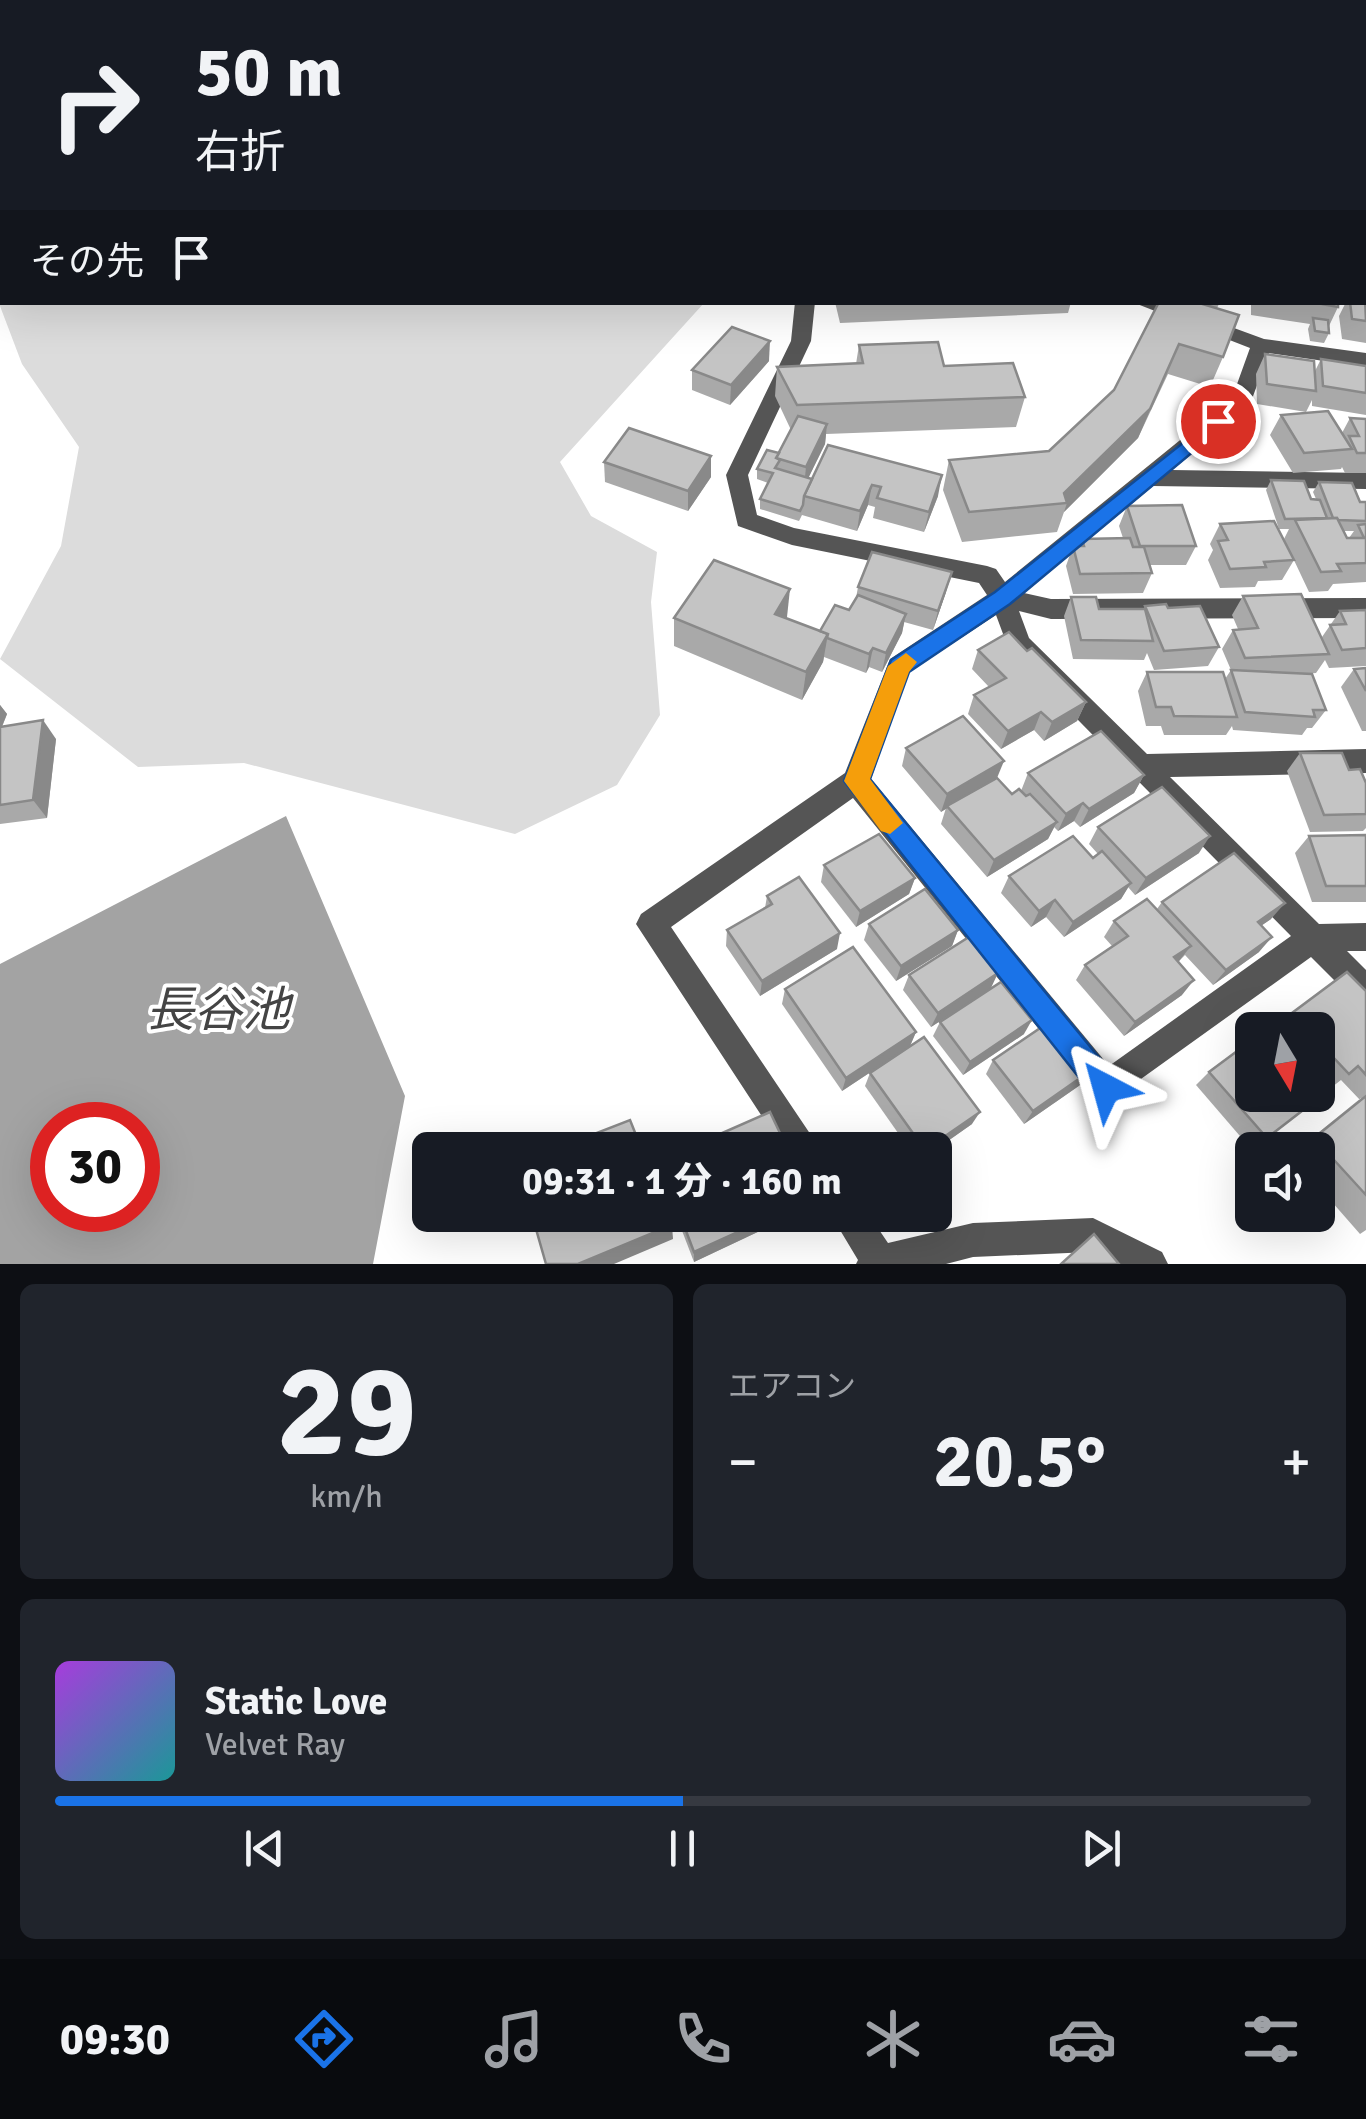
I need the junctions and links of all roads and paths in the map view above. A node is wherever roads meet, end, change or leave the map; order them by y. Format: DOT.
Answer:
graph roads {
  1 [pos="805,305"];
  2 [pos="1150,305"];
  3 [pos="1261,344"];
  4 [pos="1366,360"];
  5 [pos="1146,478"];
  6 [pos="1366,481"];
  7 [pos="1002,598"];
  8 [pos="1366,608"];
  9 [pos="1366,761"];
  10 [pos="1141,766"];
  11 [pos="856,781"];
  12 [pos="1366,937"];
  13 [pos="1313,938"];
  14 [pos="1366,992"];
  15 [pos="792,1132"];
  16 [pos="859,1232"];
  17 [pos="879,1264"];
  18 [pos="1150,1264"];
  1 -- 7 [label="street"];
  2 -- 3 [label="street"];
  3 -- 4 [label="street"];
  3 -- 5 [label="street"];
  5 -- 6 [label="street"];
  5 -- 7 [label="street"];
  7 -- 8 [label="street"];
  7 -- 10 [label="street"];
  7 -- 11 [label="street"];
  9 -- 10 [label="street"];
  10 -- 13 [label="street"];
  11 -- 13 [label="street"];
  11 -- 15 [label="street"];
  12 -- 13 [label="street"];
  13 -- 14 [label="street"];
  16 -- 17 [label="street"];
  17 -- 18 [label="street"];
}
